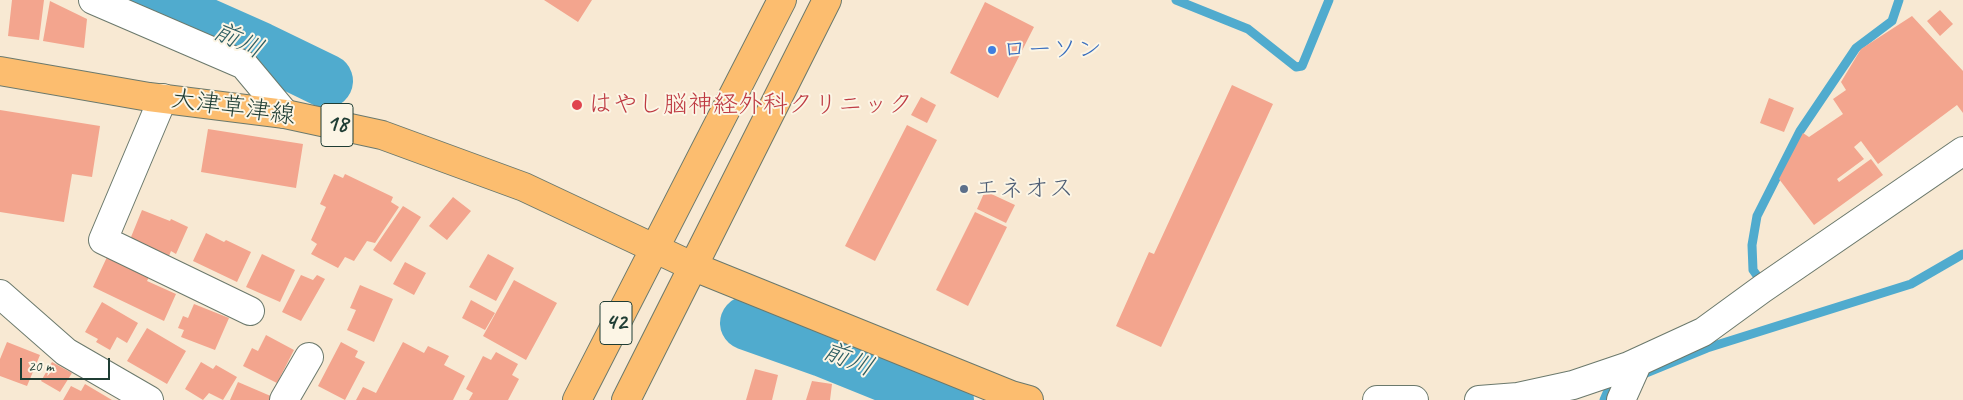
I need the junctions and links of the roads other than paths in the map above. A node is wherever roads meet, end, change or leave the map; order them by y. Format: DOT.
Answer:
graph roads {
  1 [pos="93,0"];
  2 [pos="782,0"];
  3 [pos="827,0"];
  4 [pos="0,70"];
  5 [pos="163,98"];
  6 [pos="285,114"];
  7 [pos="1963,151"];
  8 [pos="655,247"];
  9 [pos="692,266"];
  10 [pos="0,294"];
  11 [pos="250,311"];
  12 [pos="309,357"];
  13 [pos="1638,362"];
  14 [pos="149,400"];
  15 [pos="284,400"];
  16 [pos="577,400"];
  17 [pos="626,400"];
  18 [pos="1028,400"];
  19 [pos="1377,400"];
  20 [pos="1414,400"];
  21 [pos="1479,400"];
  22 [pos="1621,400"];
  1 -- 6 [label="street"];
  2 -- 8 [label="main road"];
  3 -- 9 [label="main road"];
  4 -- 5 [label="main road, 大津草津線 / 18"];
  5 -- 6 [label="main road, 大津草津線 / 18"];
  5 -- 11 [label="street"];
  6 -- 8 [label="main road, 大津草津線 / 18"];
  7 -- 13 [label="street"];
  8 -- 9 [label="main road, 大津草津線 / 18"];
  8 -- 16 [label="main road, 42"];
  9 -- 17 [label="main road, 42"];
  9 -- 18 [label="main road, 大津草津線"];
  10 -- 14 [label="street"];
  12 -- 15 [label="street"];
  13 -- 21 [label="street"];
  13 -- 22 [label="street"];
  19 -- 20 [label="street"];
}
